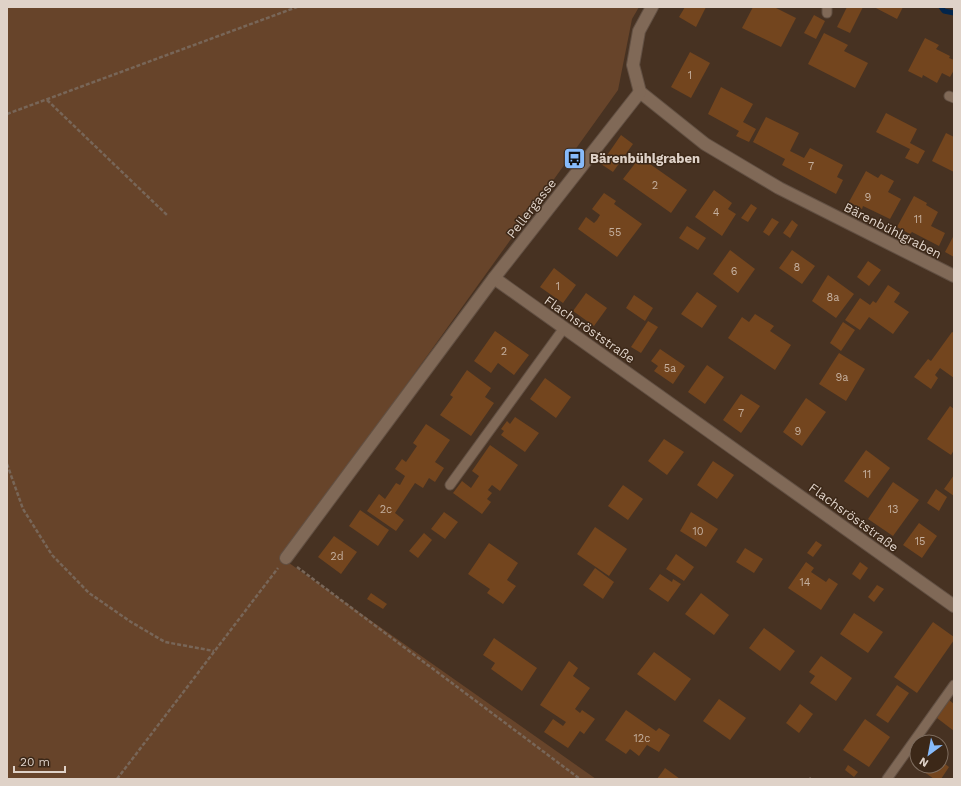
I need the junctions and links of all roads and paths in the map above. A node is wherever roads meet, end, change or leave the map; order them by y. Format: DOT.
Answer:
graph roads {
  1 [pos="297,7"];
  2 [pos="652,7"];
  3 [pos="640,92"];
  4 [pos="47,100"];
  5 [pos="7,114"];
  6 [pos="167,215"];
  7 [pos="954,276"];
  8 [pos="494,278"];
  9 [pos="564,328"];
  10 [pos="7,464"];
  11 [pos="450,485"];
  12 [pos="286,558"];
  13 [pos="954,606"];
  14 [pos="214,651"];
  15 [pos="954,684"];
  16 [pos="117,779"];
  17 [pos="580,779"];
  18 [pos="887,779"];
  1 -- 4 [label="path"];
  2 -- 3 [label="street"];
  3 -- 7 [label="street, Bärenbühlgraben"];
  3 -- 8 [label="street, Pellergasse"];
  4 -- 5 [label="path"];
  4 -- 6 [label="path"];
  8 -- 9 [label="street, Flachsröststraße"];
  8 -- 12 [label="street"];
  9 -- 11 [label="lane"];
  9 -- 13 [label="street, Flachsröststraße"];
  10 -- 14 [label="path"];
  12 -- 14 [label="path"];
  12 -- 17 [label="path"];
  14 -- 16 [label="path"];
  15 -- 18 [label="lane"];
}
